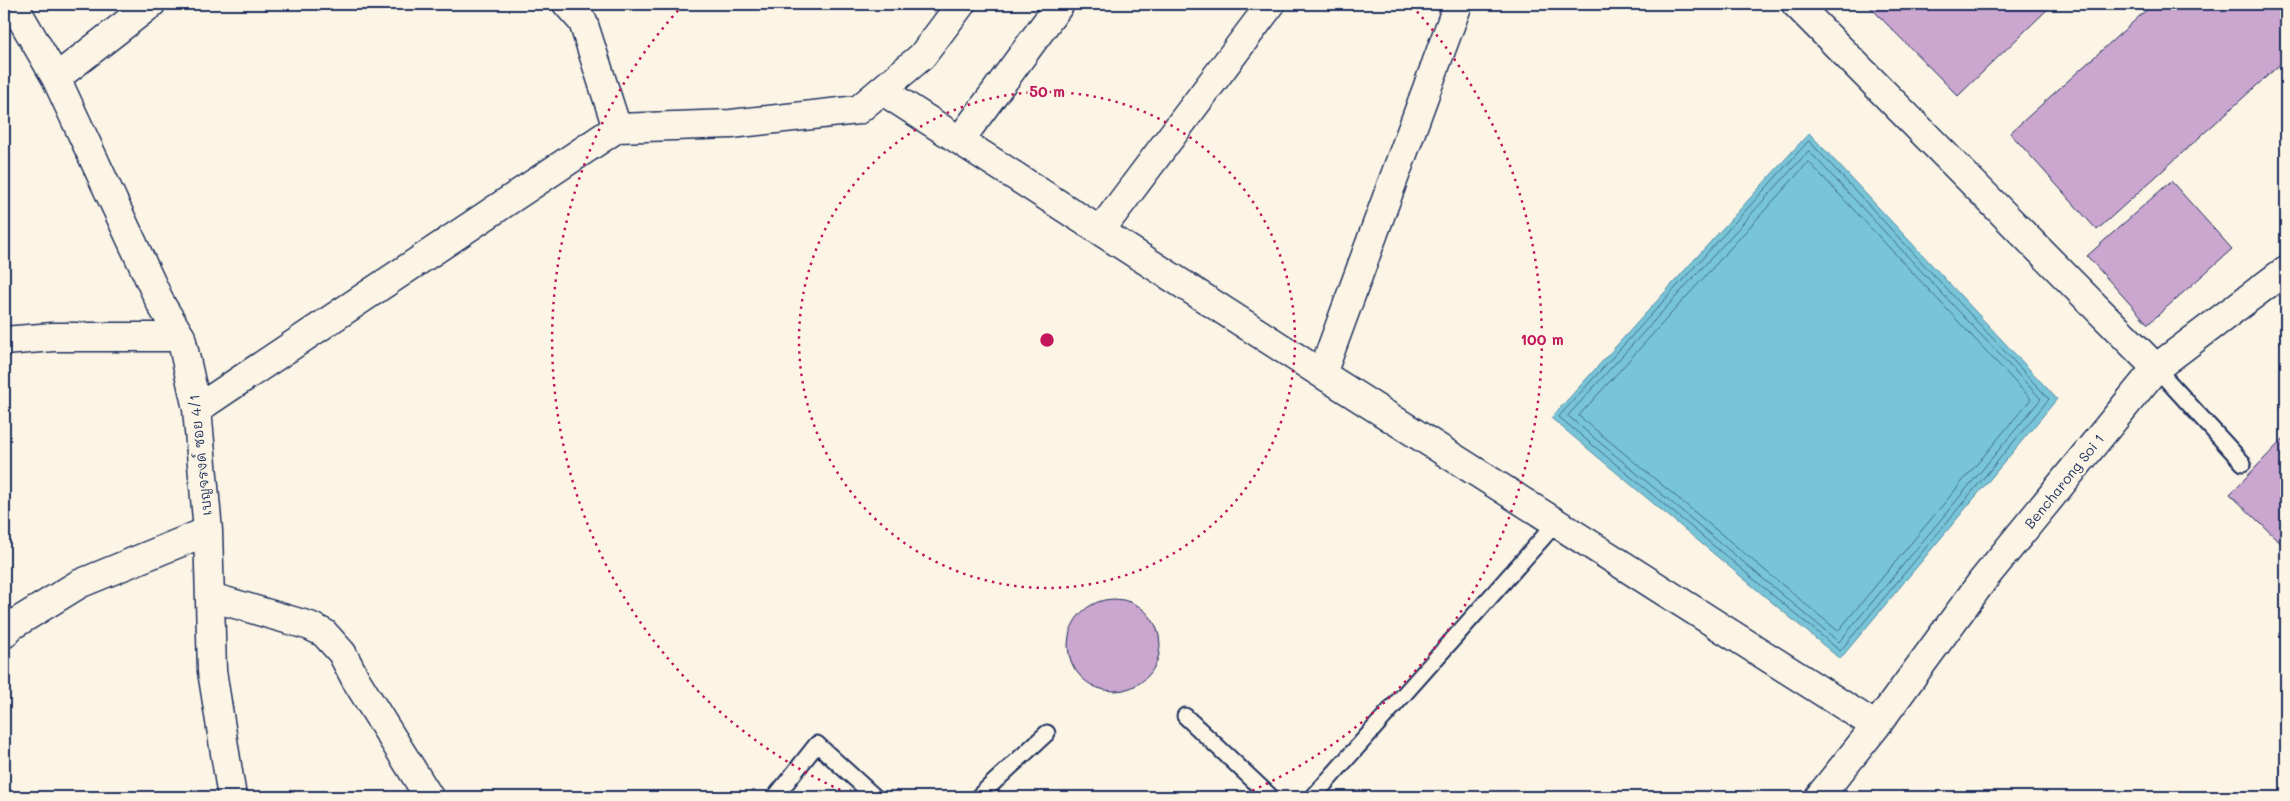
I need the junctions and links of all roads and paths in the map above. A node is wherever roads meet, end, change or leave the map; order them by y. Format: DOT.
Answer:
graph roads {
  1 [pos="13,4"];
  2 [pos="151,4"];
  3 [pos="961,4"];
  4 [pos="1060,4"];
  5 [pos="1270,4"];
  6 [pos="1458,4"];
  7 [pos="1796,4"];
  8 [pos="581,10"];
  9 [pos="56,78"];
  10 [pos="883,91"];
  11 [pos="618,128"];
  12 [pos="960,140"];
  13 [pos="1100,231"];
  14 [pos="2286,270"];
  15 [pos="181,337"];
  16 [pos="4,341"];
  17 [pos="2156,368"];
  18 [pos="1322,374"];
  19 [pos="197,409"];
  20 [pos="2244,463"];
  21 [pos="1556,523"];
  22 [pos="208,531"];
  23 [pos="211,597"];
  24 [pos="4,634"];
  25 [pos="1185,716"];
  26 [pos="1876,726"];
  27 [pos="1047,733"];
  28 [pos="232,797"];
  29 [pos="429,797"];
  30 [pos="775,797"];
  31 [pos="875,797"];
  32 [pos="978,797"];
  33 [pos="1271,797"];
  34 [pos="1313,797"];
  35 [pos="1819,797"];
  1 -- 9 [label="street, เบญจรงด์ ซอย 4/1"];
  2 -- 9 [label="street"];
  3 -- 10 [label="street"];
  4 -- 12 [label="street"];
  5 -- 13 [label="street"];
  6 -- 18 [label="street"];
  7 -- 17 [label="street"];
  8 -- 11 [label="street"];
  9 -- 15 [label="street, เบญจรงด์ ซอย 4/1"];
  10 -- 11 [label="street"];
  10 -- 12 [label="street"];
  11 -- 19 [label="street"];
  12 -- 13 [label="street"];
  13 -- 18 [label="street"];
  14 -- 17 [label="street, Bencharong Soi 1"];
  15 -- 16 [label="street"];
  15 -- 19 [label="street, เบญจรงด์ ซอย 4/1"];
  17 -- 20 [label="lane"];
  17 -- 26 [label="street, Bencharong Soi 1"];
  18 -- 21 [label="street"];
  19 -- 22 [label="street, เบญจรงด์ ซอย 4/1"];
  21 -- 26 [label="street"];
  21 -- 34 [label="lane"];
  22 -- 23 [label="street, เบญจรงด์ ซอย 4/1"];
  22 -- 24 [label="street"];
  23 -- 28 [label="street, เบญจรงด์ ซอย 4/1"];
  23 -- 29 [label="street"];
  25 -- 33 [label="lane"];
  26 -- 35 [label="street, Bencharong Soi 1"];
  27 -- 32 [label="lane"];
  30 -- 31 [label="lane"];
}
